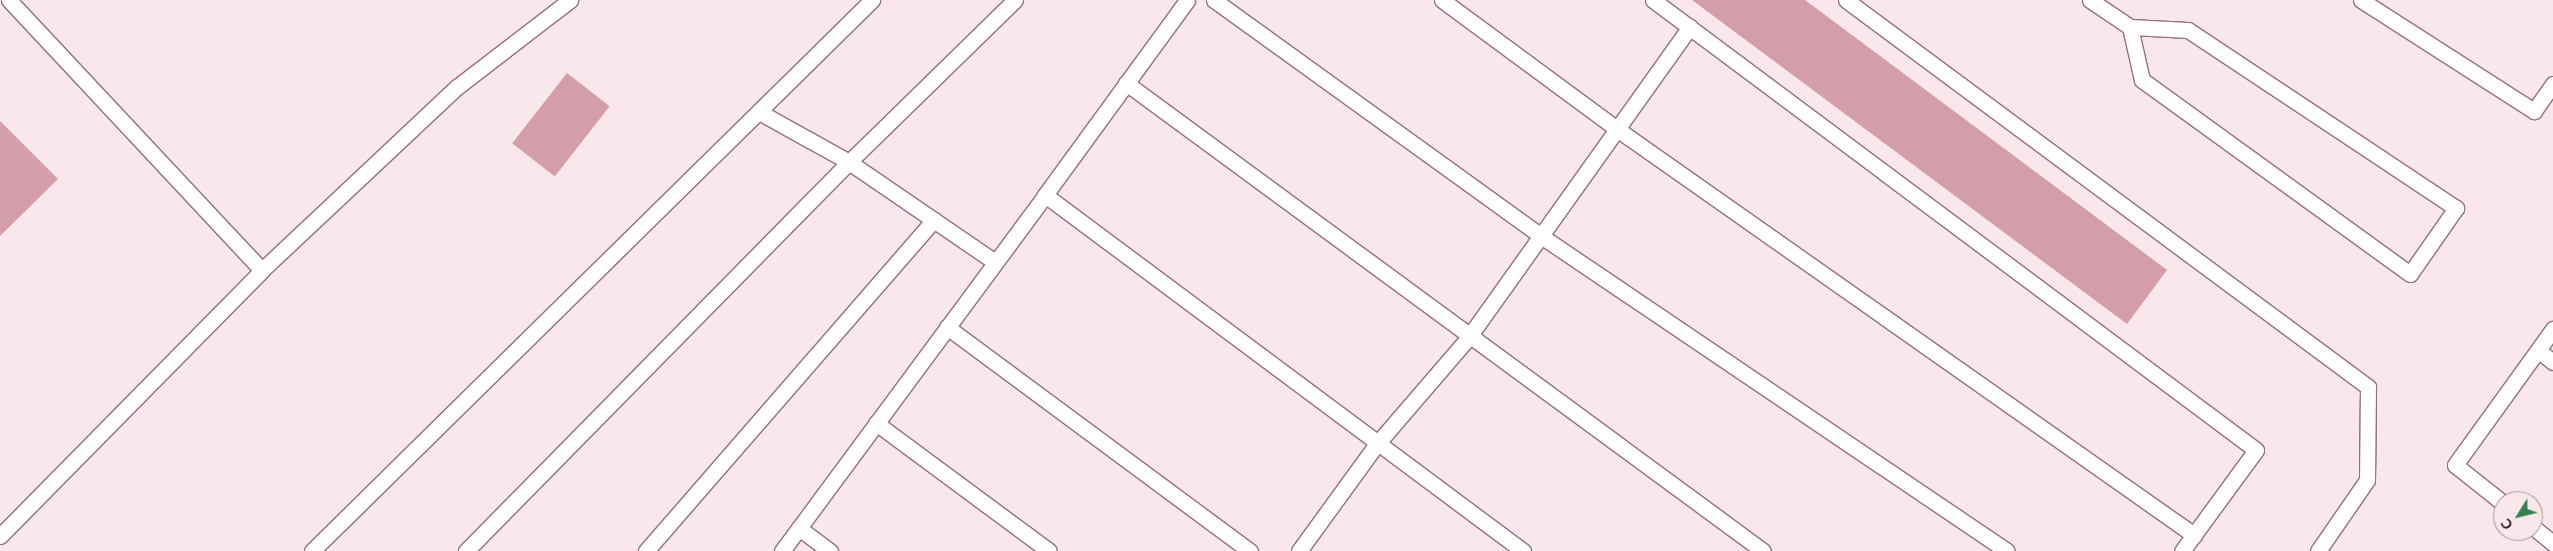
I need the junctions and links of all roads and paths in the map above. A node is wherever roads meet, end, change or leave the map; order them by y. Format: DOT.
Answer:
graph roads {
  1 [pos="9,0"];
  2 [pos="570,0"];
  3 [pos="872,0"];
  4 [pos="1015,0"];
  5 [pos="1187,0"];
  6 [pos="1214,0"];
  7 [pos="1442,0"];
  8 [pos="1652,0"];
  9 [pos="1846,0"];
  10 [pos="2090,0"];
  11 [pos="2361,0"];
  12 [pos="1690,27"];
  13 [pos="2130,28"];
  14 [pos="1126,83"];
  15 [pos="2553,84"];
  16 [pos="762,113"];
  17 [pos="1617,129"];
  18 [pos="849,162"];
  19 [pos="1044,195"];
  20 [pos="934,220"];
  21 [pos="1541,236"];
  22 [pos="995,262"];
  23 [pos="262,270"];
  24 [pos="947,327"];
  25 [pos="2553,329"];
  26 [pos="1468,338"];
  27 [pos="2538,350"];
  28 [pos="2553,362"];
  29 [pos="876,423"];
  30 [pos="1376,445"];
  31 [pos="2493,495"];
  32 [pos="799,528"];
  33 [pos="2194,535"];
  34 [pos="0,536"];
  35 [pos="312,551"];
  36 [pos="466,551"];
  37 [pos="646,551"];
  38 [pos="782,551"];
  39 [pos="830,551"];
  40 [pos="1049,551"];
  41 [pos="1250,551"];
  42 [pos="1299,551"];
  43 [pos="1523,551"];
  44 [pos="1763,551"];
  45 [pos="2006,551"];
  46 [pos="2182,551"];
  47 [pos="2318,551"];
  1 -- 23 [label="lane"];
  2 -- 23 [label="lane"];
  3 -- 16 [label="lane"];
  4 -- 18 [label="lane"];
  5 -- 14 [label="lane"];
  6 -- 21 [label="lane"];
  7 -- 17 [label="lane"];
  8 -- 12 [label="lane"];
  9 -- 47 [label="lane"];
  10 -- 13 [label="lane"];
  11 -- 15 [label="lane"];
  12 -- 17 [label="lane"];
  12 -- 33 [label="lane"];
  13 -- 13 [label="lane"];
  14 -- 19 [label="lane"];
  14 -- 26 [label="lane"];
  16 -- 18 [label="lane"];
  16 -- 35 [label="lane"];
  17 -- 21 [label="lane"];
  17 -- 33 [label="lane"];
  18 -- 20 [label="lane"];
  18 -- 36 [label="lane"];
  19 -- 22 [label="lane"];
  19 -- 30 [label="lane"];
  20 -- 22 [label="lane"];
  20 -- 37 [label="lane"];
  21 -- 26 [label="lane"];
  21 -- 45 [label="lane"];
  22 -- 24 [label="lane"];
  23 -- 34 [label="lane"];
  24 -- 29 [label="lane"];
  24 -- 41 [label="lane"];
  25 -- 27 [label="lane"];
  26 -- 30 [label="lane"];
  26 -- 44 [label="lane"];
  27 -- 28 [label="lane"];
  27 -- 31 [label="lane"];
  29 -- 32 [label="lane"];
  29 -- 40 [label="lane"];
  30 -- 42 [label="lane"];
  30 -- 43 [label="lane"];
  32 -- 38 [label="lane"];
  32 -- 39 [label="lane"];
  33 -- 46 [label="lane"];
}
